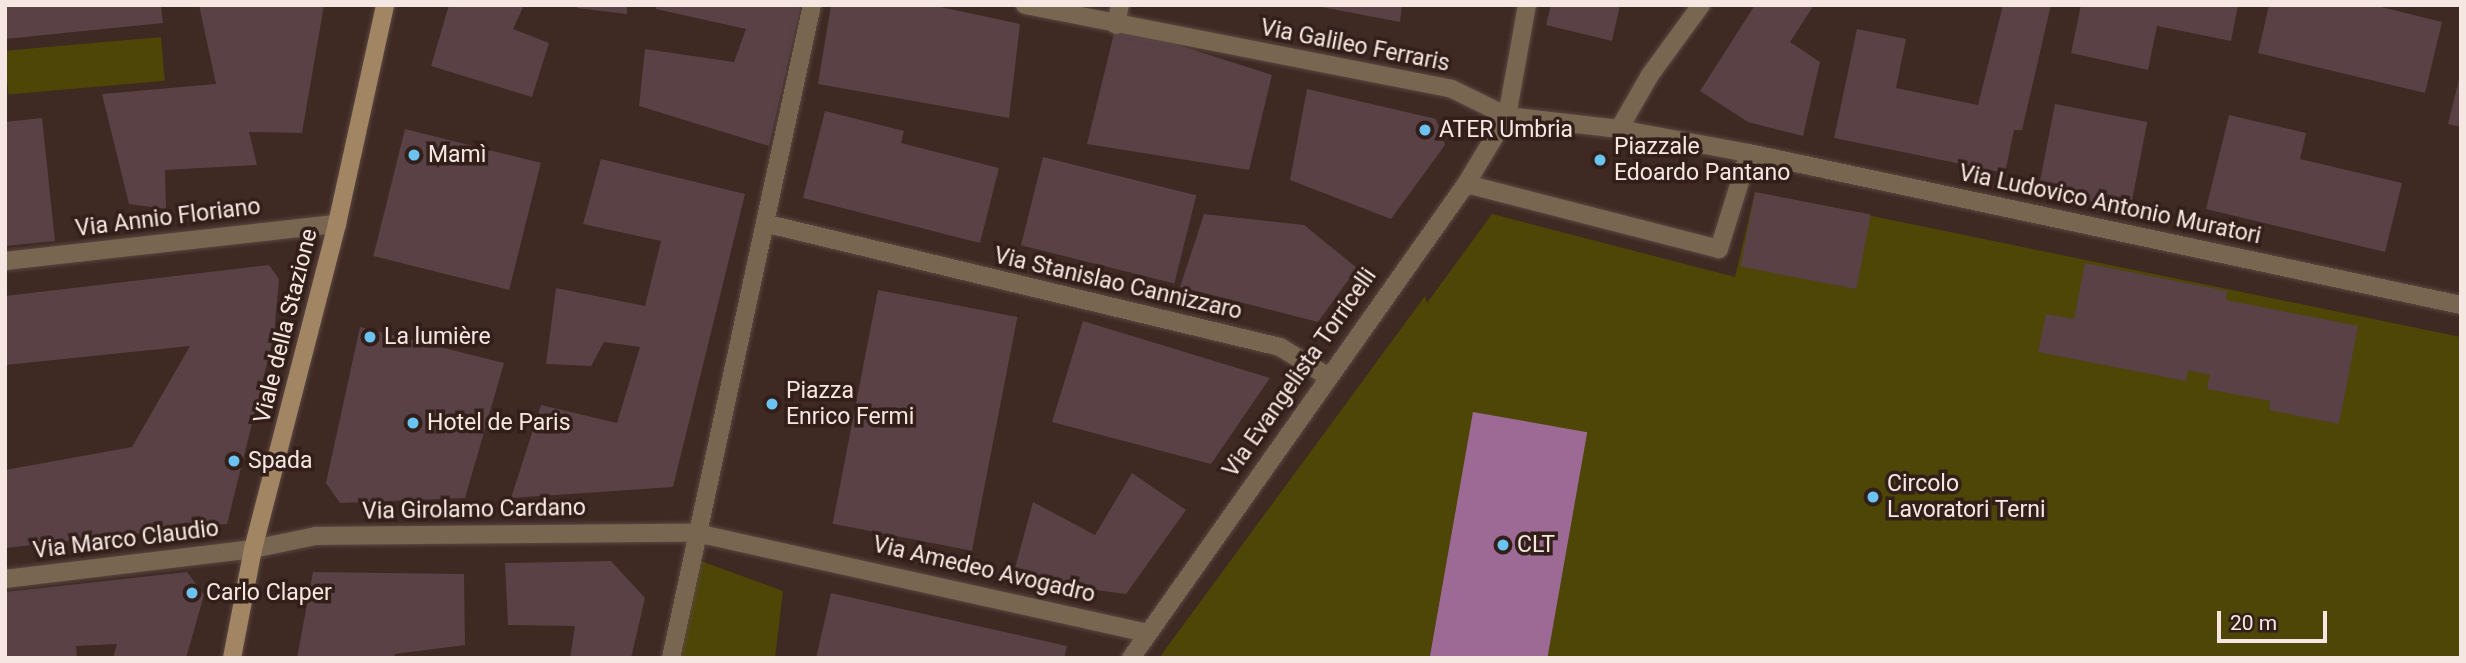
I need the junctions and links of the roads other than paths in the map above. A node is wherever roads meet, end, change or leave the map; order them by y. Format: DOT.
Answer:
graph roads {
  1 [pos="385,5"];
  2 [pos="812,5"];
  3 [pos="1025,5"];
  4 [pos="1120,5"];
  5 [pos="1527,5"];
  6 [pos="1702,5"];
  7 [pos="1116,25"];
  8 [pos="1507,116"];
  9 [pos="1619,129"];
  10 [pos="1749,153"];
  11 [pos="1466,184"];
  12 [pos="768,223"];
  13 [pos="337,224"];
  14 [pos="5,261"];
  15 [pos="2461,306"];
  16 [pos="1327,376"];
  17 [pos="696,533"];
  18 [pos="253,549"];
  19 [pos="5,579"];
  20 [pos="1149,633"];
  21 [pos="232,658"];
  22 [pos="671,658"];
  23 [pos="1131,658"];
  1 -- 13 [label="street, Viale della Stazione"];
  2 -- 12 [label="street"];
  3 -- 7 [label="street, Via Galileo Ferraris"];
  4 -- 7 [label="street"];
  5 -- 8 [label="street"];
  6 -- 9 [label="street"];
  7 -- 8 [label="street, Via Galileo Ferraris"];
  8 -- 9 [label="street"];
  8 -- 11 [label="street, Via Evangelista Torricelli"];
  9 -- 10 [label="street"];
  10 -- 11 [label="street"];
  10 -- 15 [label="street, Via Ludovico Antonio Muratori"];
  11 -- 16 [label="street, Via Evangelista Torricelli"];
  12 -- 16 [label="street, Via Stanislao Cannizzaro"];
  12 -- 17 [label="street"];
  13 -- 14 [label="street, Via Annio Floriano"];
  13 -- 18 [label="street, Viale della Stazione"];
  16 -- 20 [label="street, Via Evangelista Torricelli"];
  17 -- 18 [label="street, Via Girolamo Cardano"];
  17 -- 20 [label="street, Via Amedeo Avogadro"];
  17 -- 22 [label="street"];
  18 -- 19 [label="street, Via Marco Claudio"];
  18 -- 21 [label="street, Viale della Stazione"];
  20 -- 23 [label="street, Via Evangelista Torricelli"];
}
